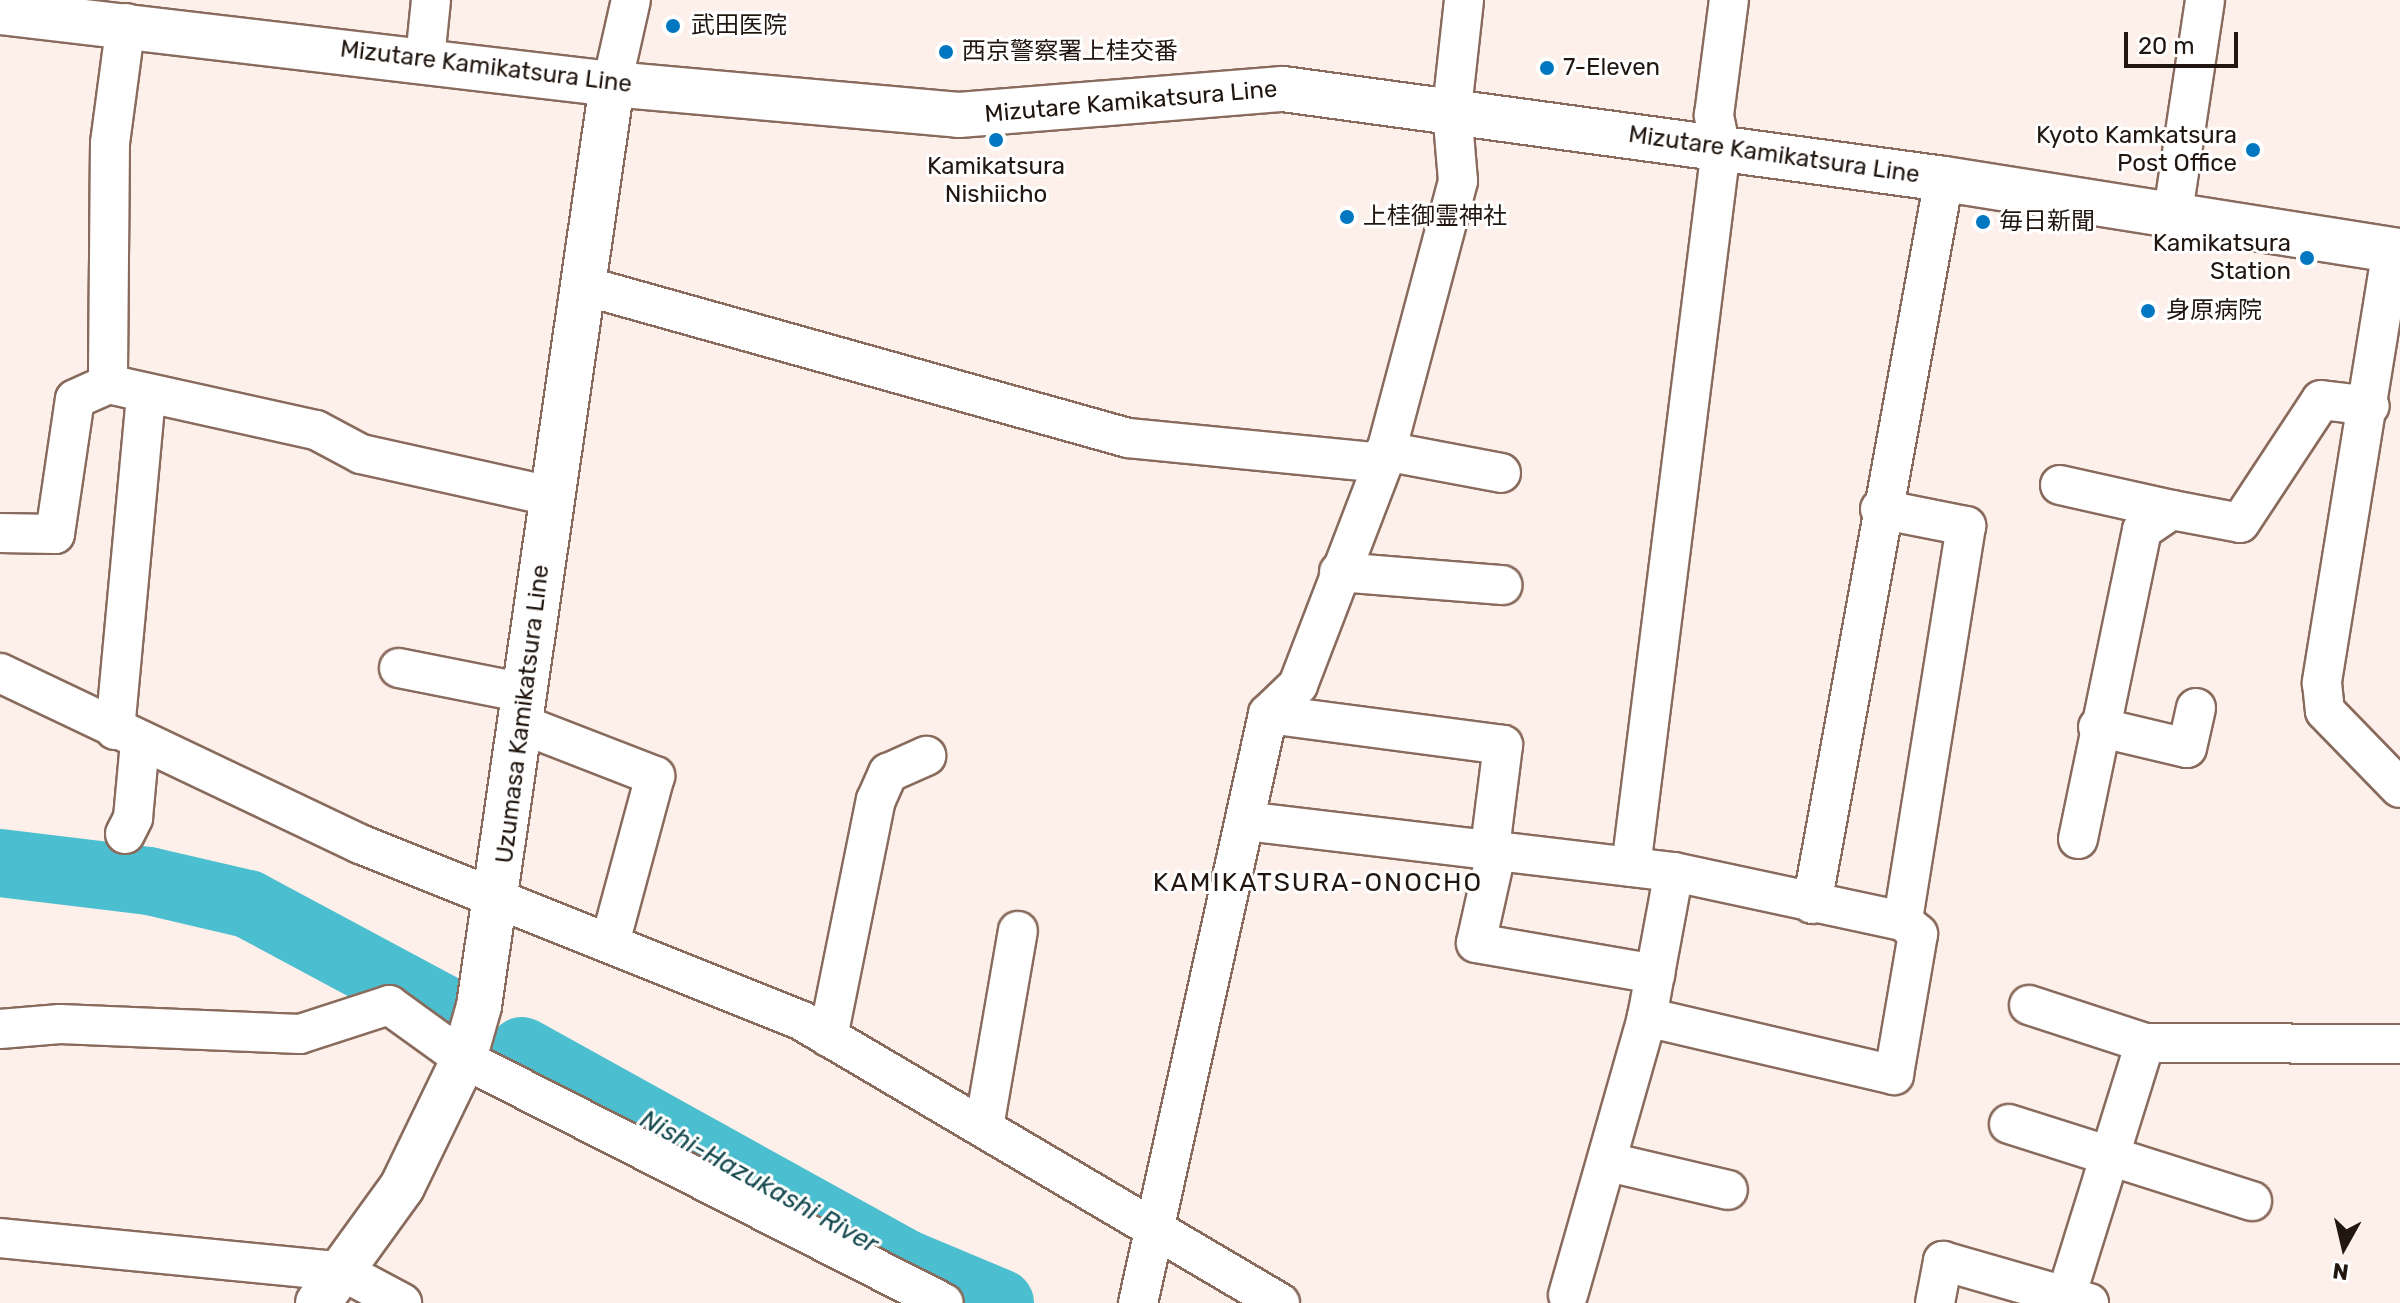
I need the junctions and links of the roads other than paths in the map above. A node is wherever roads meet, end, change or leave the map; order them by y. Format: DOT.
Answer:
graph roads {
  1 [pos="431,0"];
  2 [pos="631,0"];
  3 [pos="1464,0"];
  4 [pos="1729,0"];
  5 [pos="2205,0"];
  6 [pos="0,12"];
  7 [pos="126,23"];
  8 [pos="425,59"];
  9 [pos="612,84"];
  10 [pos="1452,109"];
  11 [pos="1721,149"];
  12 [pos="1944,179"];
  13 [pos="2173,212"];
  14 [pos="2396,250"];
  15 [pos="585,286"];
  16 [pos="108,384"];
  17 [pos="146,397"];
  18 [pos="2370,406"];
  19 [pos="1384,457"];
  20 [pos="1501,473"];
  21 [pos="2060,485"];
  22 [pos="550,496"];
  23 [pos="1880,509"];
  24 [pos="2172,510"];
  25 [pos="0,533"];
  26 [pos="1339,572"];
  27 [pos="1502,585"];
  28 [pos="399,668"];
  29 [pos="0,673"];
  30 [pos="2196,708"];
  31 [pos="523,709"];
  32 [pos="1268,714"];
  33 [pos="2098,727"];
  34 [pos="128,736"];
  35 [pos="926,756"];
  36 [pos="2400,788"];
  37 [pos="1245,821"];
  38 [pos="125,834"];
  39 [pos="2078,839"];
  40 [pos="1494,848"];
  41 [pos="1631,867"];
  42 [pos="1674,872"];
  43 [pos="500,896"];
  44 [pos="1812,904"];
  45 [pos="1903,921"];
  46 [pos="1018,931"];
  47 [pos="611,939"];
  48 [pos="1655,974"];
  49 [pos="2029,1005"];
  50 [pos="1647,1017"];
  51 [pos="0,1029"];
  52 [pos="828,1037"];
  53 [pos="2145,1043"];
  54 [pos="2400,1044"];
  55 [pos="464,1059"];
  56 [pos="2009,1124"];
  57 [pos="984,1127"];
  58 [pos="2113,1158"];
  59 [pos="1609,1162"];
  60 [pos="1728,1190"];
  61 [pos="2252,1201"];
  62 [pos="1155,1232"];
  63 [pos="0,1238"];
  64 [pos="331,1288"];
  65 [pos="1575,1300"];
  66 [pos="2073,1301"];
  67 [pos="402,1303"];
  68 [pos="944,1303"];
  69 [pos="1138,1303"];
  70 [pos="1280,1303"];
  71 [pos="1935,1303"];
  1 -- 8 [label="street"];
  2 -- 9 [label="street"];
  3 -- 10 [label="street"];
  4 -- 11 [label="street"];
  5 -- 13 [label="street"];
  6 -- 7 [label="main road, Mizutare Kamikatsura Line"];
  7 -- 8 [label="main road, Mizutare Kamikatsura Line"];
  7 -- 16 [label="street"];
  8 -- 9 [label="main road, Mizutare Kamikatsura Line"];
  9 -- 10 [label="main road, Mizutare Kamikatsura Line"];
  9 -- 15 [label="main road, Uzumasa Kamikatsura Line"];
  10 -- 11 [label="main road, Mizutare Kamikatsura Line"];
  10 -- 19 [label="street"];
  11 -- 12 [label="main road, Mizutare Kamikatsura Line"];
  11 -- 41 [label="street"];
  12 -- 13 [label="main road, Mizutare Kamikatsura Line"];
  12 -- 23 [label="street"];
  13 -- 14 [label="main road, Mizutare Kamikatsura Line"];
  14 -- 18 [label="street"];
  15 -- 19 [label="street"];
  15 -- 22 [label="main road, Uzumasa Kamikatsura Line"];
  16 -- 17 [label="street"];
  16 -- 25 [label="street"];
  17 -- 22 [label="street"];
  17 -- 34 [label="street"];
  18 -- 24 [label="street"];
  18 -- 36 [label="street"];
  19 -- 20 [label="street"];
  19 -- 26 [label="street"];
  21 -- 24 [label="street"];
  22 -- 31 [label="main road, Uzumasa Kamikatsura Line"];
  23 -- 44 [label="street"];
  23 -- 45 [label="street"];
  24 -- 33 [label="street"];
  26 -- 27 [label="street"];
  26 -- 32 [label="street"];
  28 -- 31 [label="street"];
  29 -- 34 [label="street"];
  30 -- 33 [label="street"];
  31 -- 43 [label="main road, Uzumasa Kamikatsura Line"];
  31 -- 47 [label="street"];
  32 -- 37 [label="street"];
  32 -- 40 [label="street"];
  33 -- 39 [label="street"];
  34 -- 38 [label="street"];
  34 -- 43 [label="street"];
  35 -- 52 [label="street"];
  37 -- 40 [label="street"];
  37 -- 62 [label="street"];
  40 -- 41 [label="street"];
  40 -- 48 [label="street"];
  41 -- 42 [label="street"];
  42 -- 44 [label="street"];
  42 -- 48 [label="street"];
  43 -- 47 [label="street"];
  43 -- 55 [label="main road, Uzumasa Kamikatsura Line"];
  44 -- 45 [label="street"];
  45 -- 50 [label="street"];
  46 -- 57 [label="street"];
  47 -- 52 [label="street"];
  48 -- 50 [label="street"];
  49 -- 53 [label="street"];
  50 -- 59 [label="street"];
  51 -- 55 [label="street"];
  52 -- 57 [label="street"];
  53 -- 54 [label="street"];
  53 -- 58 [label="street"];
  55 -- 64 [label="main road, Uzumasa Kamikatsura Line"];
  55 -- 68 [label="street"];
  56 -- 58 [label="street"];
  57 -- 62 [label="street"];
  58 -- 61 [label="street"];
  58 -- 66 [label="street"];
  59 -- 60 [label="street"];
  59 -- 65 [label="street"];
  62 -- 69 [label="street"];
  62 -- 70 [label="street"];
  63 -- 64 [label="street"];
  64 -- 67 [label="street"];
  66 -- 71 [label="street"];
}
